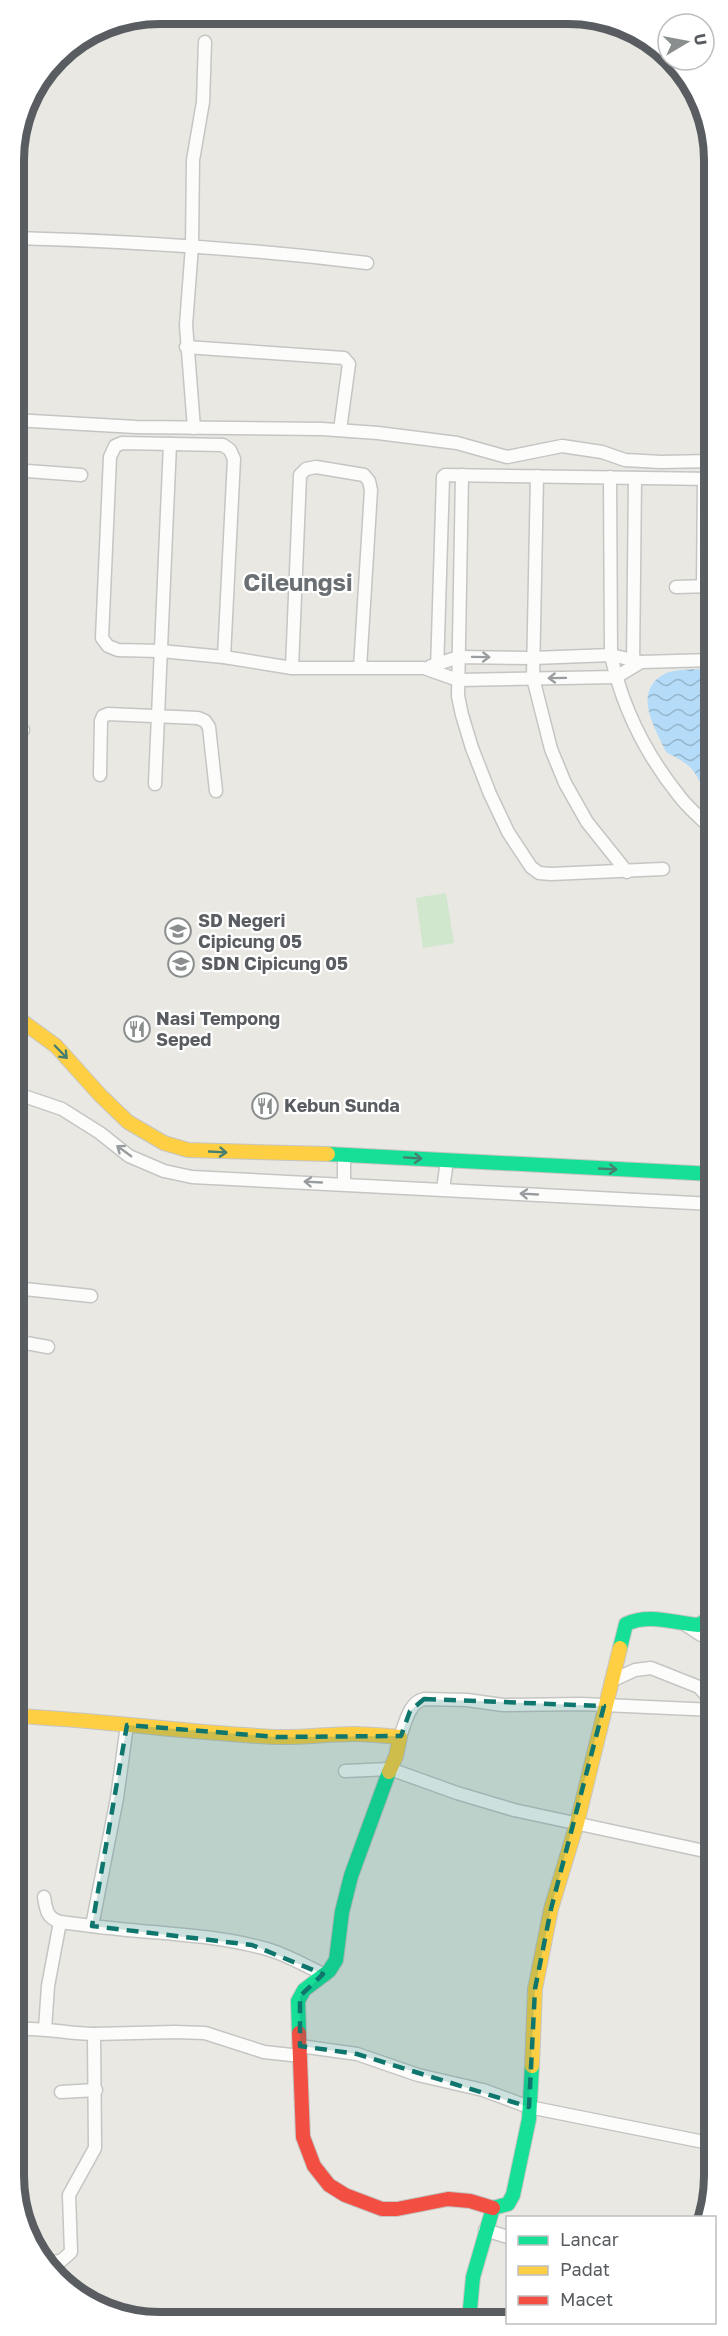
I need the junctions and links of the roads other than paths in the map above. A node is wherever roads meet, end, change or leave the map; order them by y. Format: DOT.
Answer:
graph roads {
  1 [pos="205,42"];
  2 [pos="24,238"];
  3 [pos="192,246"];
  4 [pos="367,263"];
  5 [pos="186,347"];
  6 [pos="24,420"];
  7 [pos="194,428"];
  8 [pos="340,430"];
  9 [pos="170,444"];
  10 [pos="704,461"];
  11 [pos="24,471"];
  12 [pos="81,475"];
  13 [pos="462,475"];
  14 [pos="537,477"];
  15 [pos="610,477"];
  16 [pos="635,478"];
  17 [pos="704,479"];
  18 [pos="704,586"];
  19 [pos="676,587"];
  20 [pos="161,651"];
  21 [pos="611,655"];
  22 [pos="224,657"];
  23 [pos="459,657"];
  24 [pos="533,658"];
  25 [pos="704,660"];
  26 [pos="635,663"];
  27 [pos="292,668"];
  28 [pos="360,668"];
  29 [pos="437,668"];
  30 [pos="616,677"];
  31 [pos="533,678"];
  32 [pos="458,680"];
  33 [pos="156,717"];
  34 [pos="100,775"];
  35 [pos="154,784"];
  36 [pos="216,792"];
  37 [pos="704,821"];
  38 [pos="663,870"];
  39 [pos="627,872"];
  40 [pos="24,1023"];
  41 [pos="24,1096"];
  42 [pos="344,1157"];
  43 [pos="447,1161"];
  44 [pos="704,1174"];
  45 [pos="344,1184"];
  46 [pos="443,1189"];
  47 [pos="704,1204"];
  48 [pos="24,1289"];
  49 [pos="91,1296"];
  50 [pos="24,1343"];
  51 [pos="48,1347"];
  52 [pos="704,1622"];
  53 [pos="686,1625"];
  54 [pos="704,1635"];
  55 [pos="611,1681"];
  56 [pos="704,1693"];
  57 [pos="604,1706"];
  58 [pos="704,1710"];
  59 [pos="24,1716"];
  60 [pos="127,1725"];
  61 [pos="400,1737"];
  62 [pos="390,1769"];
  63 [pos="345,1771"];
  64 [pos="577,1823"];
  65 [pos="704,1851"];
  66 [pos="44,1897"];
  67 [pos="60,1922"];
  68 [pos="92,1926"];
  69 [pos="325,1975"];
  70 [pos="24,2029"];
  71 [pos="45,2029"];
  72 [pos="94,2034"];
  73 [pos="301,2051"];
  74 [pos="96,2090"];
  75 [pos="62,2092"];
  76 [pos="529,2107"];
  77 [pos="704,2142"];
  78 [pos="493,2208"];
  79 [pos="485,2230"];
  80 [pos="506,2237"];
  81 [pos="54,2261"];
  82 [pos="469,2312"];
  1 -- 3 [label="street"];
  2 -- 3 [label="street"];
  3 -- 4 [label="street"];
  3 -- 5 [label="street"];
  5 -- 7 [label="street"];
  5 -- 8 [label="street"];
  6 -- 7 [label="street"];
  7 -- 8 [label="street"];
  8 -- 10 [label="street"];
  9 -- 20 [label="street"];
  9 -- 20 [label="street"];
  9 -- 22 [label="street"];
  11 -- 12 [label="street"];
  13 -- 14 [label="street"];
  13 -- 23 [label="street"];
  13 -- 29 [label="street"];
  14 -- 15 [label="street"];
  14 -- 24 [label="street"];
  15 -- 16 [label="street"];
  15 -- 21 [label="street"];
  16 -- 17 [label="street"];
  16 -- 26 [label="street"];
  18 -- 19 [label="street"];
  20 -- 22 [label="street"];
  20 -- 33 [label="street"];
  21 -- 24 [label="street"];
  21 -- 26 [label="street"];
  21 -- 30 [label="street"];
  22 -- 27 [label="street"];
  23 -- 24 [label="street, one-way"];
  23 -- 29 [label="street"];
  23 -- 32 [label="street"];
  24 -- 31 [label="street"];
  25 -- 26 [label="street"];
  26 -- 30 [label="street"];
  27 -- 28 [label="street"];
  27 -- 28 [label="street"];
  28 -- 29 [label="street"];
  29 -- 32 [label="street"];
  30 -- 31 [label="street, one-way"];
  30 -- 37 [label="street"];
  31 -- 32 [label="street"];
  31 -- 39 [label="street"];
  32 -- 39 [label="street"];
  33 -- 34 [label="street"];
  33 -- 35 [label="street"];
  33 -- 36 [label="street"];
  38 -- 39 [label="street"];
  40 -- 42 [label="street, one-way"];
  45 -- 41 [label="street, one-way"];
  42 -- 43 [label="street, one-way"];
  42 -- 45 [label="street"];
  43 -- 44 [label="street, one-way"];
  43 -- 46 [label="street"];
  45 -- 46 [label="street"];
  47 -- 46 [label="street, one-way"];
  48 -- 49 [label="street"];
  50 -- 51 [label="street"];
  52 -- 53 [label="street"];
  53 -- 54 [label="street"];
  53 -- 55 [label="street"];
  55 -- 56 [label="street"];
  55 -- 57 [label="street"];
  57 -- 58 [label="street"];
  57 -- 61 [label="street"];
  57 -- 64 [label="street"];
  59 -- 60 [label="street"];
  60 -- 61 [label="street"];
  60 -- 68 [label="street"];
  61 -- 62 [label="street"];
  62 -- 63 [label="street"];
  62 -- 64 [label="street"];
  62 -- 69 [label="street"];
  64 -- 65 [label="street"];
  64 -- 76 [label="street"];
  66 -- 67 [label="street"];
  67 -- 68 [label="street"];
  67 -- 71 [label="street"];
  68 -- 69 [label="street"];
  69 -- 73 [label="street"];
  70 -- 71 [label="street"];
  71 -- 72 [label="street"];
  72 -- 73 [label="street"];
  72 -- 74 [label="street"];
  73 -- 76 [label="street"];
  73 -- 78 [label="street"];
  74 -- 75 [label="street"];
  74 -- 81 [label="street"];
  76 -- 77 [label="street"];
  76 -- 78 [label="street"];
  78 -- 79 [label="street"];
  79 -- 80 [label="street"];
  79 -- 82 [label="street"];
}
